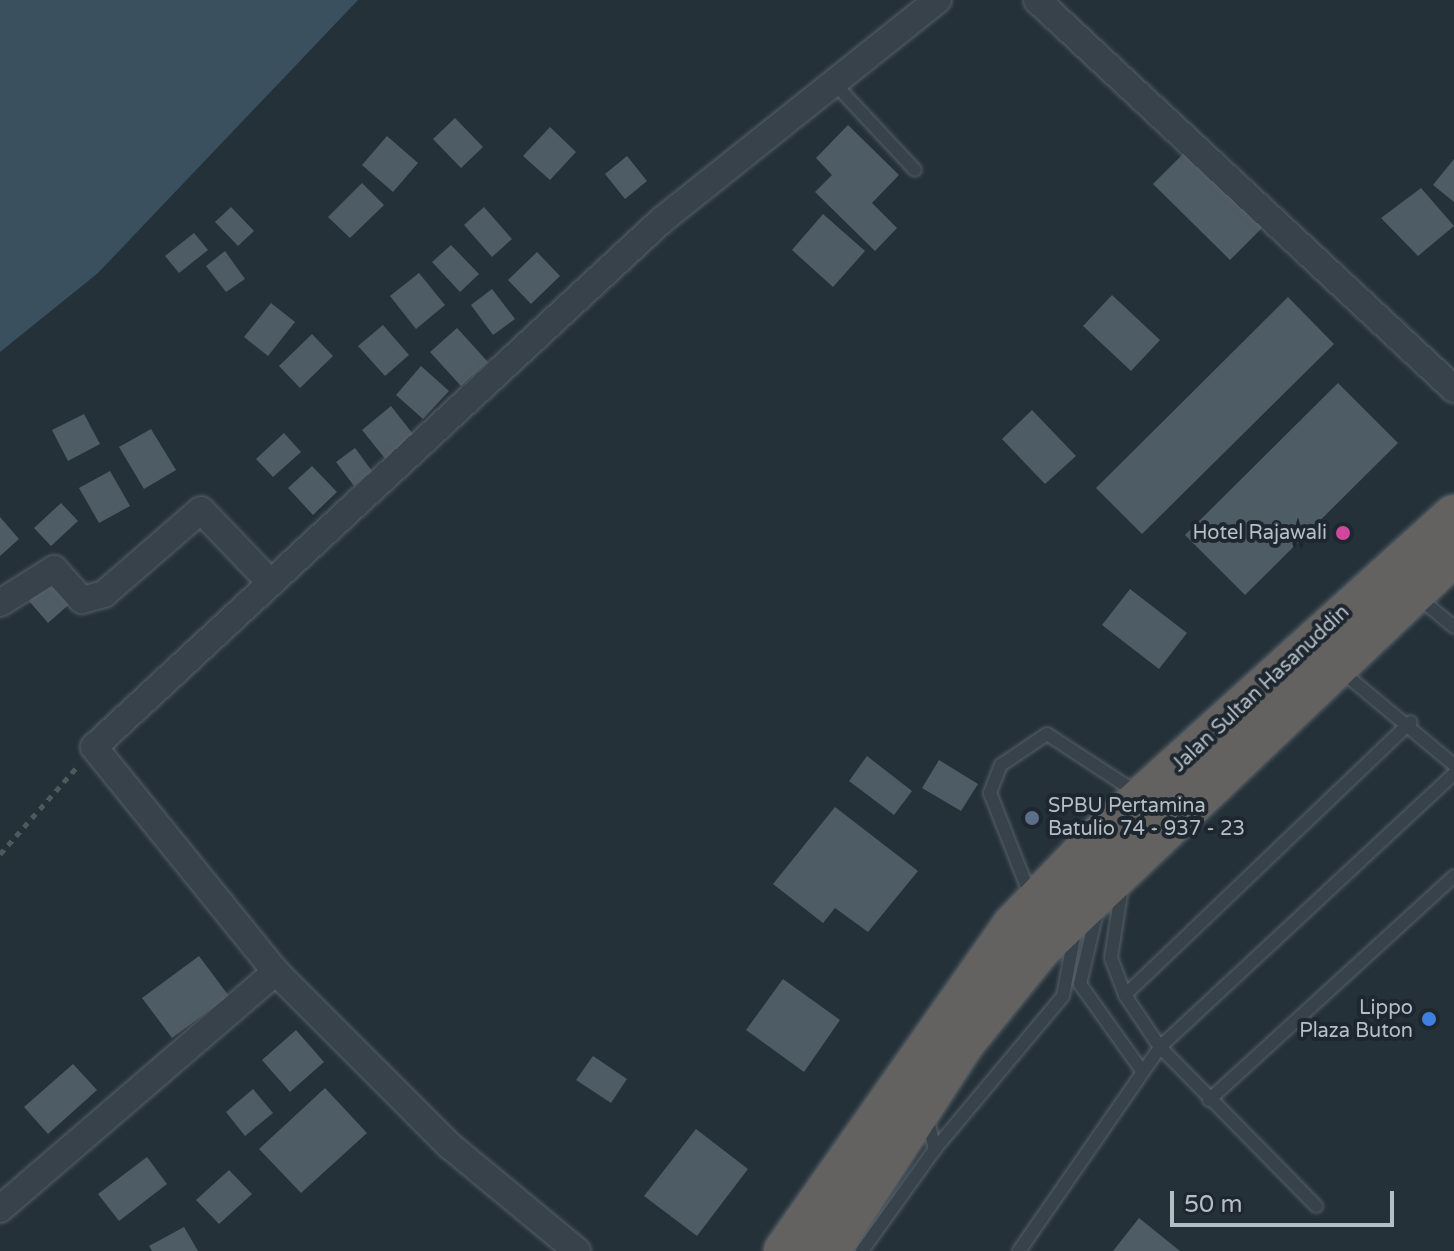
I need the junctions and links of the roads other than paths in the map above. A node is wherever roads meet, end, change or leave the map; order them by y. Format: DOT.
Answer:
graph roads {
  1 [pos="938,0"];
  2 [pos="1037,0"];
  3 [pos="833,82"];
  4 [pos="915,170"];
  5 [pos="1454,389"];
  6 [pos="1454,516"];
  7 [pos="1454,554"];
  8 [pos="271,583"];
  9 [pos="1414,594"];
  10 [pos="0,603"];
  11 [pos="1454,627"];
  12 [pos="1337,669"];
  13 [pos="1411,722"];
  14 [pos="1454,765"];
  15 [pos="1454,774"];
  16 [pos="1143,798"];
  17 [pos="1454,876"];
  18 [pos="1103,888"];
  19 [pos="1035,903"];
  20 [pos="276,972"];
  21 [pos="1125,995"];
  22 [pos="1160,1047"];
  23 [pos="1142,1071"];
  24 [pos="1209,1100"];
  25 [pos="924,1107"];
  26 [pos="935,1149"];
  27 [pos="1316,1206"];
  28 [pos="0,1209"];
  29 [pos="577,1251"];
  30 [pos="785,1251"];
  31 [pos="828,1251"];
  32 [pos="862,1251"];
  33 [pos="1019,1251"];
  1 -- 3 [label="street"];
  2 -- 5 [label="street"];
  3 -- 4 [label="lane"];
  3 -- 8 [label="street"];
  6 -- 16 [label="highway, Jalan Sultan Hasanuddin"];
  7 -- 9 [label="highway, Jalan Sultan Hasanuddin"];
  8 -- 10 [label="street"];
  8 -- 20 [label="street"];
  9 -- 11 [label="lane"];
  9 -- 12 [label="highway, Jalan Sultan Hasanuddin"];
  12 -- 13 [label="lane"];
  12 -- 18 [label="highway, Jalan Sultan Hasanuddin"];
  13 -- 14 [label="lane"];
  13 -- 21 [label="lane"];
  15 -- 22 [label="lane"];
  16 -- 19 [label="highway, Jalan Sultan Hasanuddin"];
  16 -- 19 [label="lane"];
  17 -- 24 [label="lane"];
  18 -- 21 [label="lane"];
  18 -- 23 [label="lane"];
  18 -- 25 [label="highway, Jalan Sultan Hasanuddin"];
  18 -- 26 [label="lane"];
  19 -- 30 [label="highway, Jalan Sultan Hasanuddin"];
  20 -- 28 [label="street"];
  20 -- 29 [label="street"];
  21 -- 22 [label="lane"];
  22 -- 23 [label="lane"];
  22 -- 24 [label="lane"];
  23 -- 33 [label="lane"];
  24 -- 27 [label="lane"];
  25 -- 26 [label="lane"];
  25 -- 31 [label="highway, Jalan Sultan Hasanuddin"];
  26 -- 32 [label="lane"];
}
